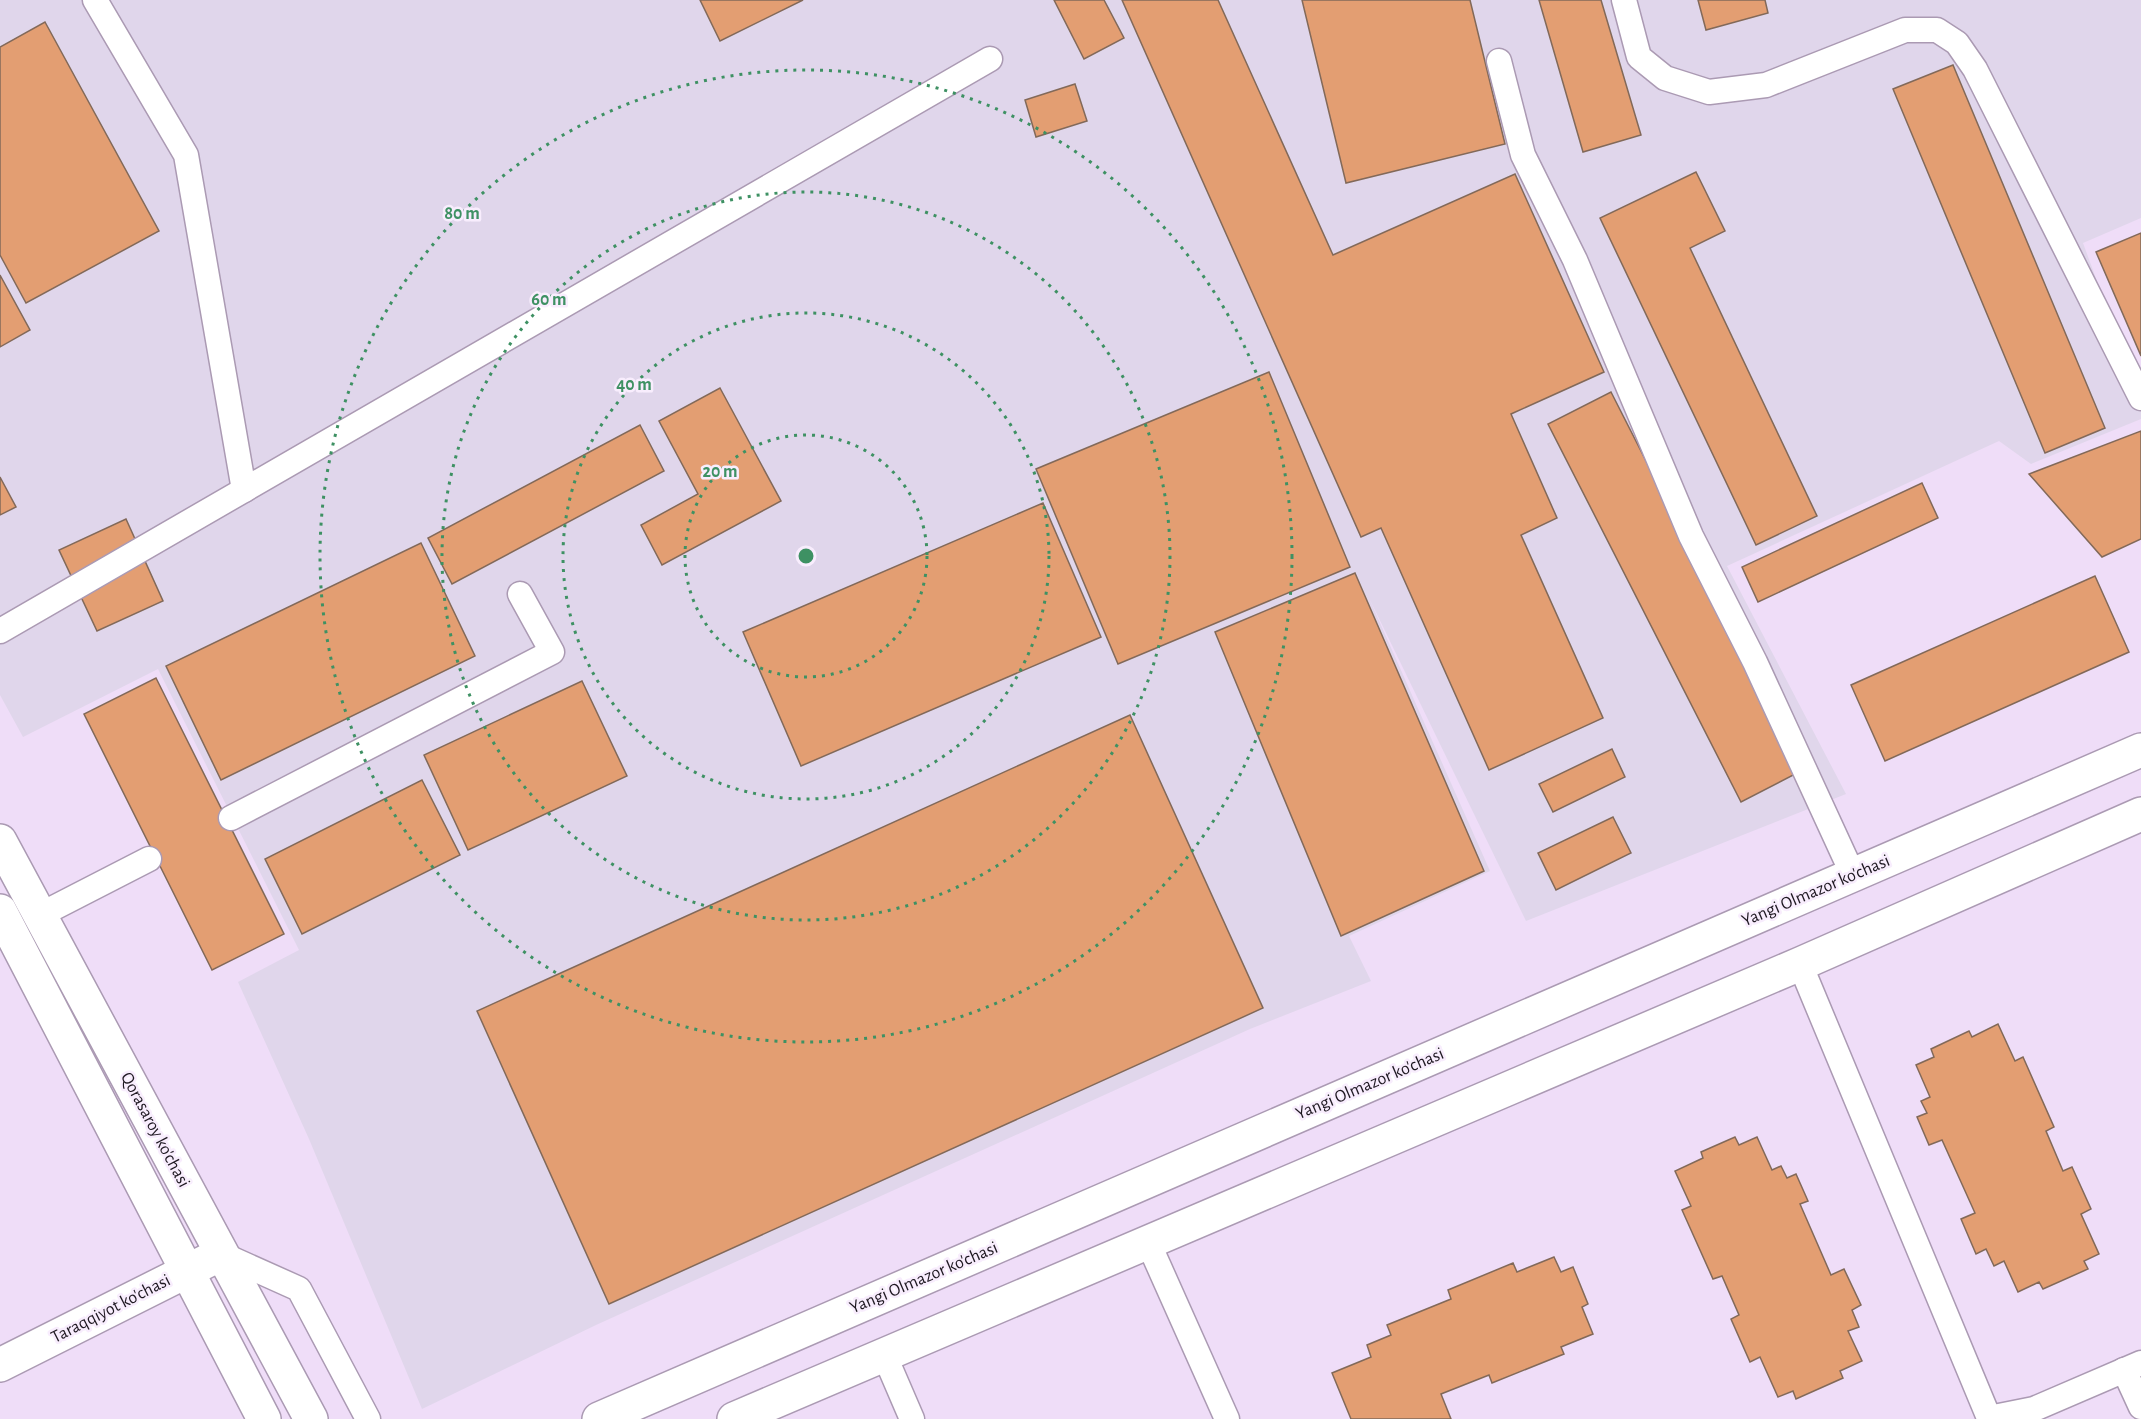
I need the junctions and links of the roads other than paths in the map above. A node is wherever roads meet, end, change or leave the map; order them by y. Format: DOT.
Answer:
graph roads {
  1 [pos="95,0"];
  2 [pos="1624,0"];
  3 [pos="990,59"];
  4 [pos="1499,61"];
  5 [pos="2141,398"];
  6 [pos="244,490"];
  7 [pos="520,594"];
  8 [pos="0,631"];
  9 [pos="2141,750"];
  10 [pos="2141,813"];
  11 [pos="231,818"];
  12 [pos="0,841"];
  13 [pos="149,859"];
  14 [pos="1853,874"];
  15 [pos="0,911"];
  16 [pos="40,915"];
  17 [pos="1800,964"];
  18 [pos="1148,1242"];
  19 [pos="221,1254"];
  20 [pos="187,1271"];
  21 [pos="884,1354"];
  22 [pos="0,1365"];
  23 [pos="2133,1366"];
  24 [pos="2141,1407"];
  25 [pos="2036,1414"];
  26 [pos="1988,1418"];
  27 [pos="264,1419"];
  28 [pos="310,1419"];
  29 [pos="368,1419"];
  30 [pos="599,1419"];
  31 [pos="734,1419"];
  32 [pos="912,1419"];
  33 [pos="1227,1419"];
  1 -- 6 [label="lane"];
  2 -- 5 [label="lane"];
  3 -- 6 [label="lane"];
  4 -- 14 [label="lane"];
  6 -- 8 [label="lane"];
  7 -- 11 [label="lane"];
  9 -- 14 [label="main road, Yangi Olmazor ko'chasi"];
  10 -- 17 [label="main road"];
  12 -- 16 [label="main road, Qorasaroy ko'chasi"];
  13 -- 16 [label="lane"];
  14 -- 30 [label="main road, Yangi Olmazor ko'chasi"];
  15 -- 20 [label="main road, Qorasaroy ko'chasi"];
  16 -- 19 [label="main road, Qorasaroy ko'chasi"];
  17 -- 18 [label="main road"];
  17 -- 26 [label="lane"];
  18 -- 21 [label="main road"];
  18 -- 33 [label="lane"];
  19 -- 20 [label="main road, Taraqqiyot ko'chasi"];
  19 -- 28 [label="main road, Qorasaroy ko'chasi"];
  19 -- 29 [label="lane"];
  20 -- 22 [label="main road, Taraqqiyot ko'chasi"];
  20 -- 27 [label="main road, Qorasaroy ko'chasi"];
  21 -- 31 [label="main road"];
  21 -- 32 [label="lane"];
  23 -- 24 [label="lane"];
  23 -- 25 [label="lane"];
  25 -- 26 [label="lane"];
}
